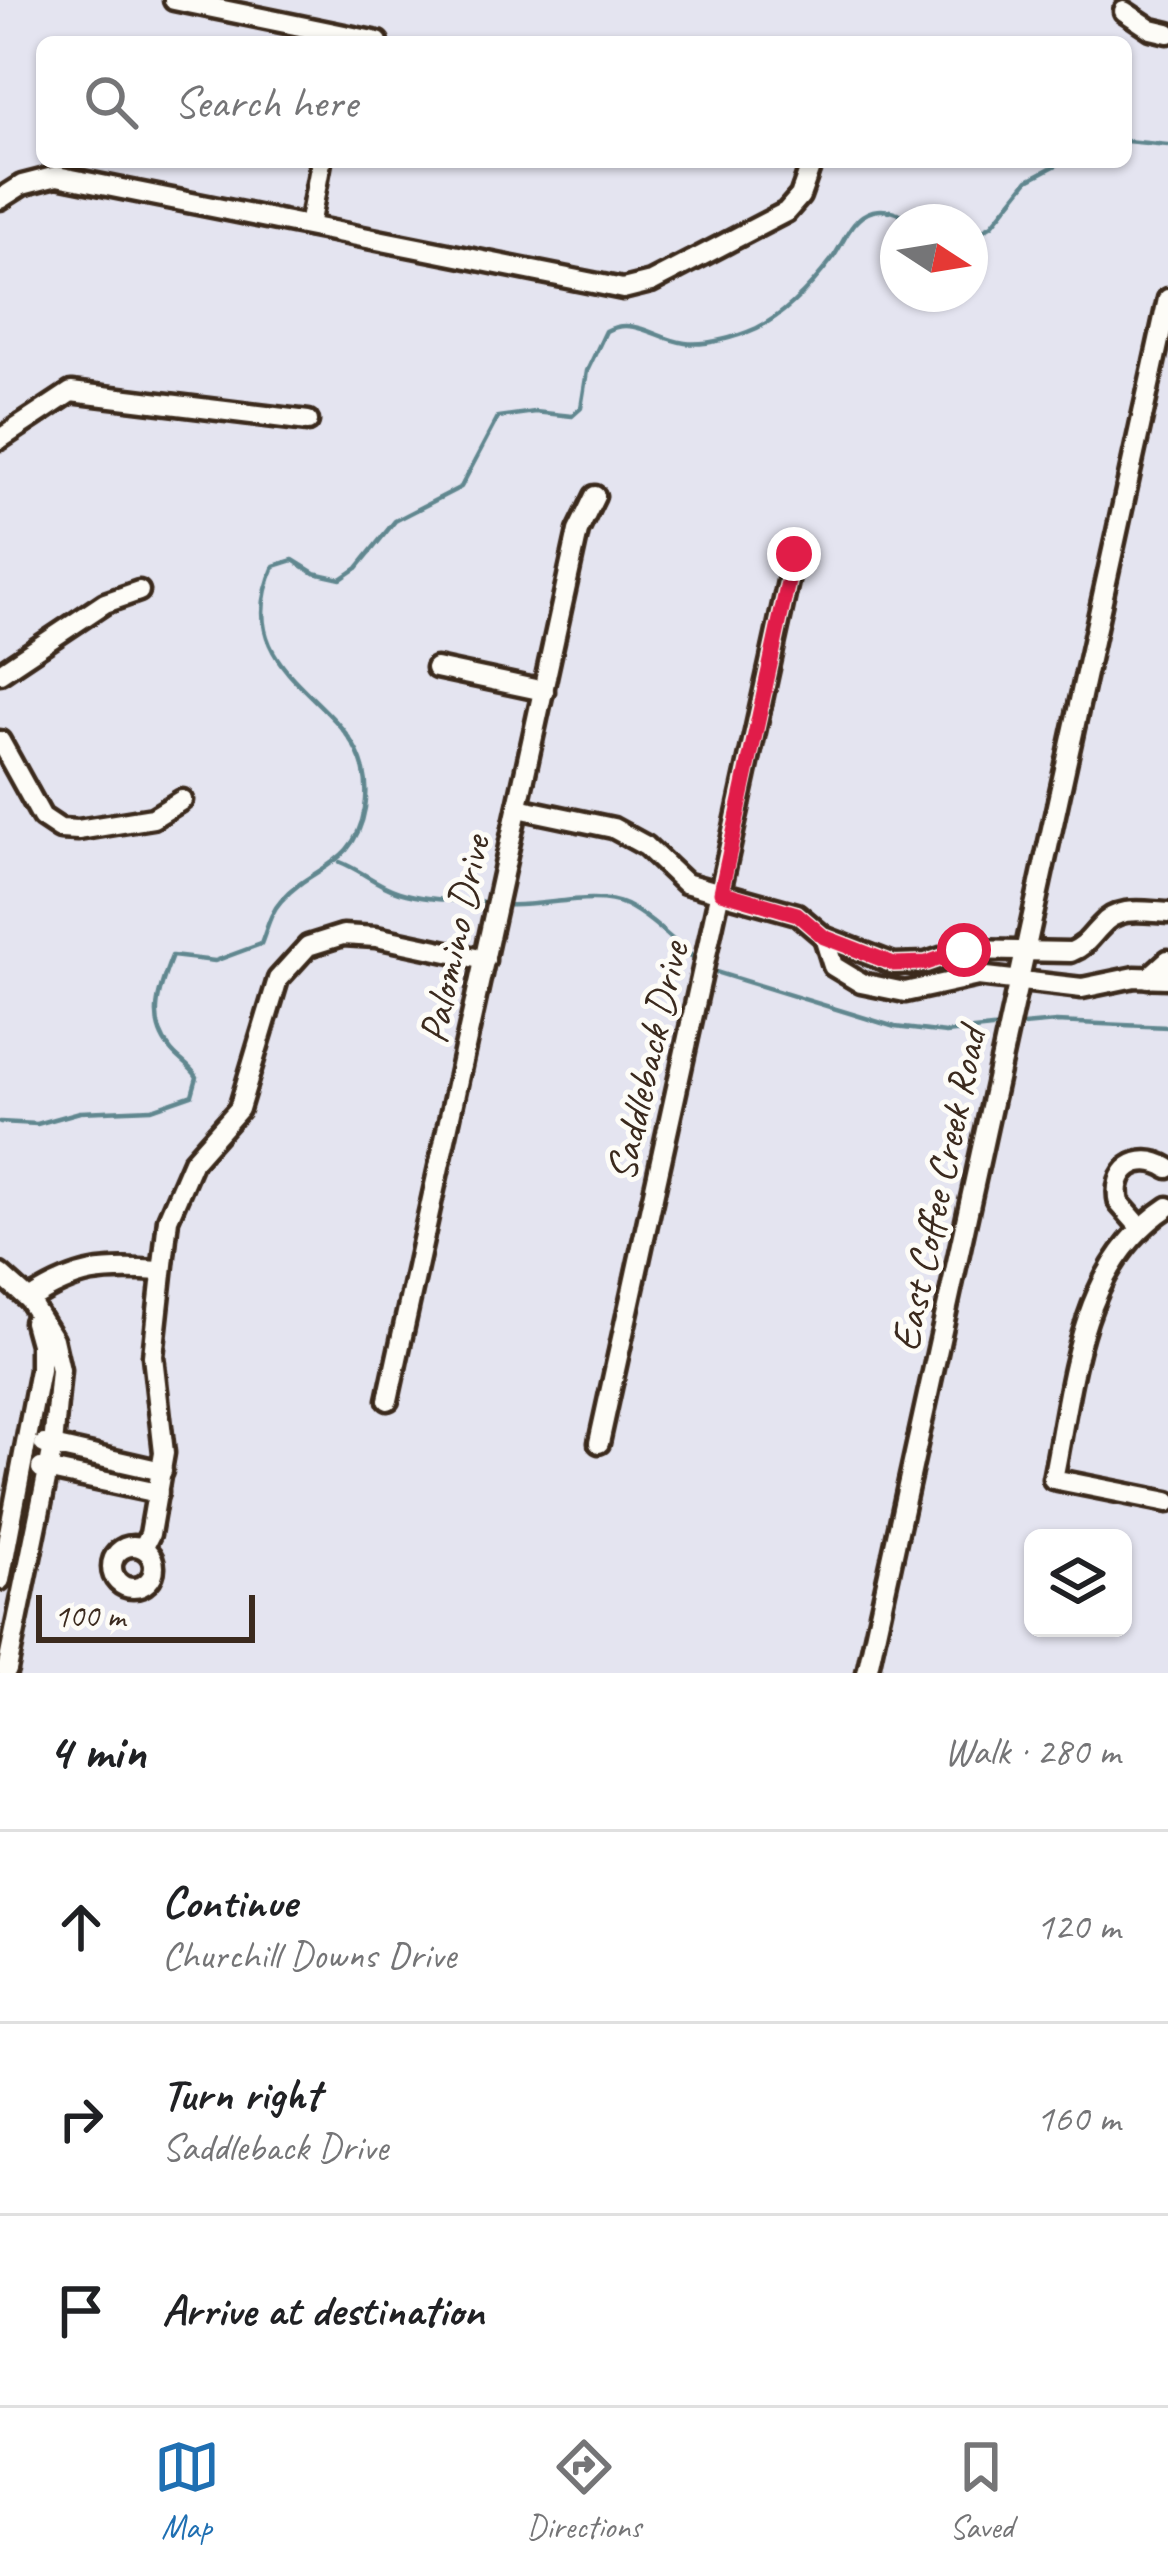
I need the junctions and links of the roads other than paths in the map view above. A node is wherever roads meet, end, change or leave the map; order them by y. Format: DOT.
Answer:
graph roads {
  1 [pos="174,0"];
  2 [pos="1124,11"];
  3 [pos="1168,33"];
  4 [pos="333,36"];
  5 [pos="320,168"];
  6 [pos="810,168"];
  7 [pos="0,199"];
  8 [pos="309,226"];
  9 [pos="1168,299"];
  10 [pos="308,421"];
  11 [pos="0,439"];
  12 [pos="595,496"];
  13 [pos="794,554"];
  14 [pos="139,591"];
  15 [pos="436,668"];
  16 [pos="0,674"];
  17 [pos="544,692"];
  18 [pos="0,740"];
  19 [pos="182,800"];
  20 [pos="518,808"];
  21 [pos="721,892"];
  22 [pos="1168,913"];
  23 [pos="824,937"];
  24 [pos="1027,951"];
  25 [pos="485,959"];
  26 [pos="1168,960"];
  27 [pos="1158,978"];
  28 [pos="1020,980"];
  29 [pos="1168,1168"];
  30 [pos="1168,1207"];
  31 [pos="1140,1227"];
  32 [pos="160,1271"];
  33 [pos="0,1274"];
  34 [pos="28,1300"];
  35 [pos="388,1400"];
  36 [pos="29,1440"];
  37 [pos="599,1443"];
  38 [pos="53,1446"];
  39 [pos="25,1465"];
  40 [pos="47,1469"];
  41 [pos="162,1471"];
  42 [pos="158,1493"];
  43 [pos="1168,1502"];
  44 [pos="142,1548"];
  45 [pos="0,1580"];
  46 [pos="9,1671"];
  47 [pos="867,1673"];
  1 -- 4 [label="street"];
  2 -- 3 [label="street"];
  5 -- 8 [label="street"];
  6 -- 8 [label="street"];
  7 -- 8 [label="street"];
  9 -- 24 [label="street, East Coffee Creek Road"];
  10 -- 11 [label="street"];
  12 -- 17 [label="street, Palomino Drive"];
  13 -- 21 [label="street, Saddleback Drive"];
  14 -- 16 [label="street"];
  15 -- 17 [label="street"];
  17 -- 20 [label="street, Palomino Drive"];
  18 -- 19 [label="street"];
  20 -- 21 [label="street"];
  20 -- 25 [label="street, Palomino Drive"];
  21 -- 23 [label="street"];
  21 -- 37 [label="street, Saddleback Drive"];
  22 -- 24 [label="street"];
  23 -- 24 [label="street"];
  23 -- 28 [label="street"];
  24 -- 28 [label="street, East Coffee Creek Road"];
  25 -- 32 [label="street"];
  25 -- 35 [label="street, Palomino Drive"];
  26 -- 27 [label="street"];
  27 -- 28 [label="street"];
  28 -- 47 [label="street, East Coffee Creek Road"];
  29 -- 31 [label="street"];
  30 -- 31 [label="street"];
  31 -- 43 [label="street"];
  32 -- 34 [label="street"];
  32 -- 41 [label="street"];
  33 -- 34 [label="street"];
  34 -- 36 [label="street"];
  34 -- 38 [label="street"];
  36 -- 38 [label="street"];
  36 -- 39 [label="street"];
  38 -- 40 [label="street"];
  38 -- 41 [label="street"];
  39 -- 40 [label="street"];
  39 -- 45 [label="street"];
  40 -- 42 [label="street"];
  40 -- 46 [label="street"];
  41 -- 42 [label="street"];
  42 -- 44 [label="street"];
}
